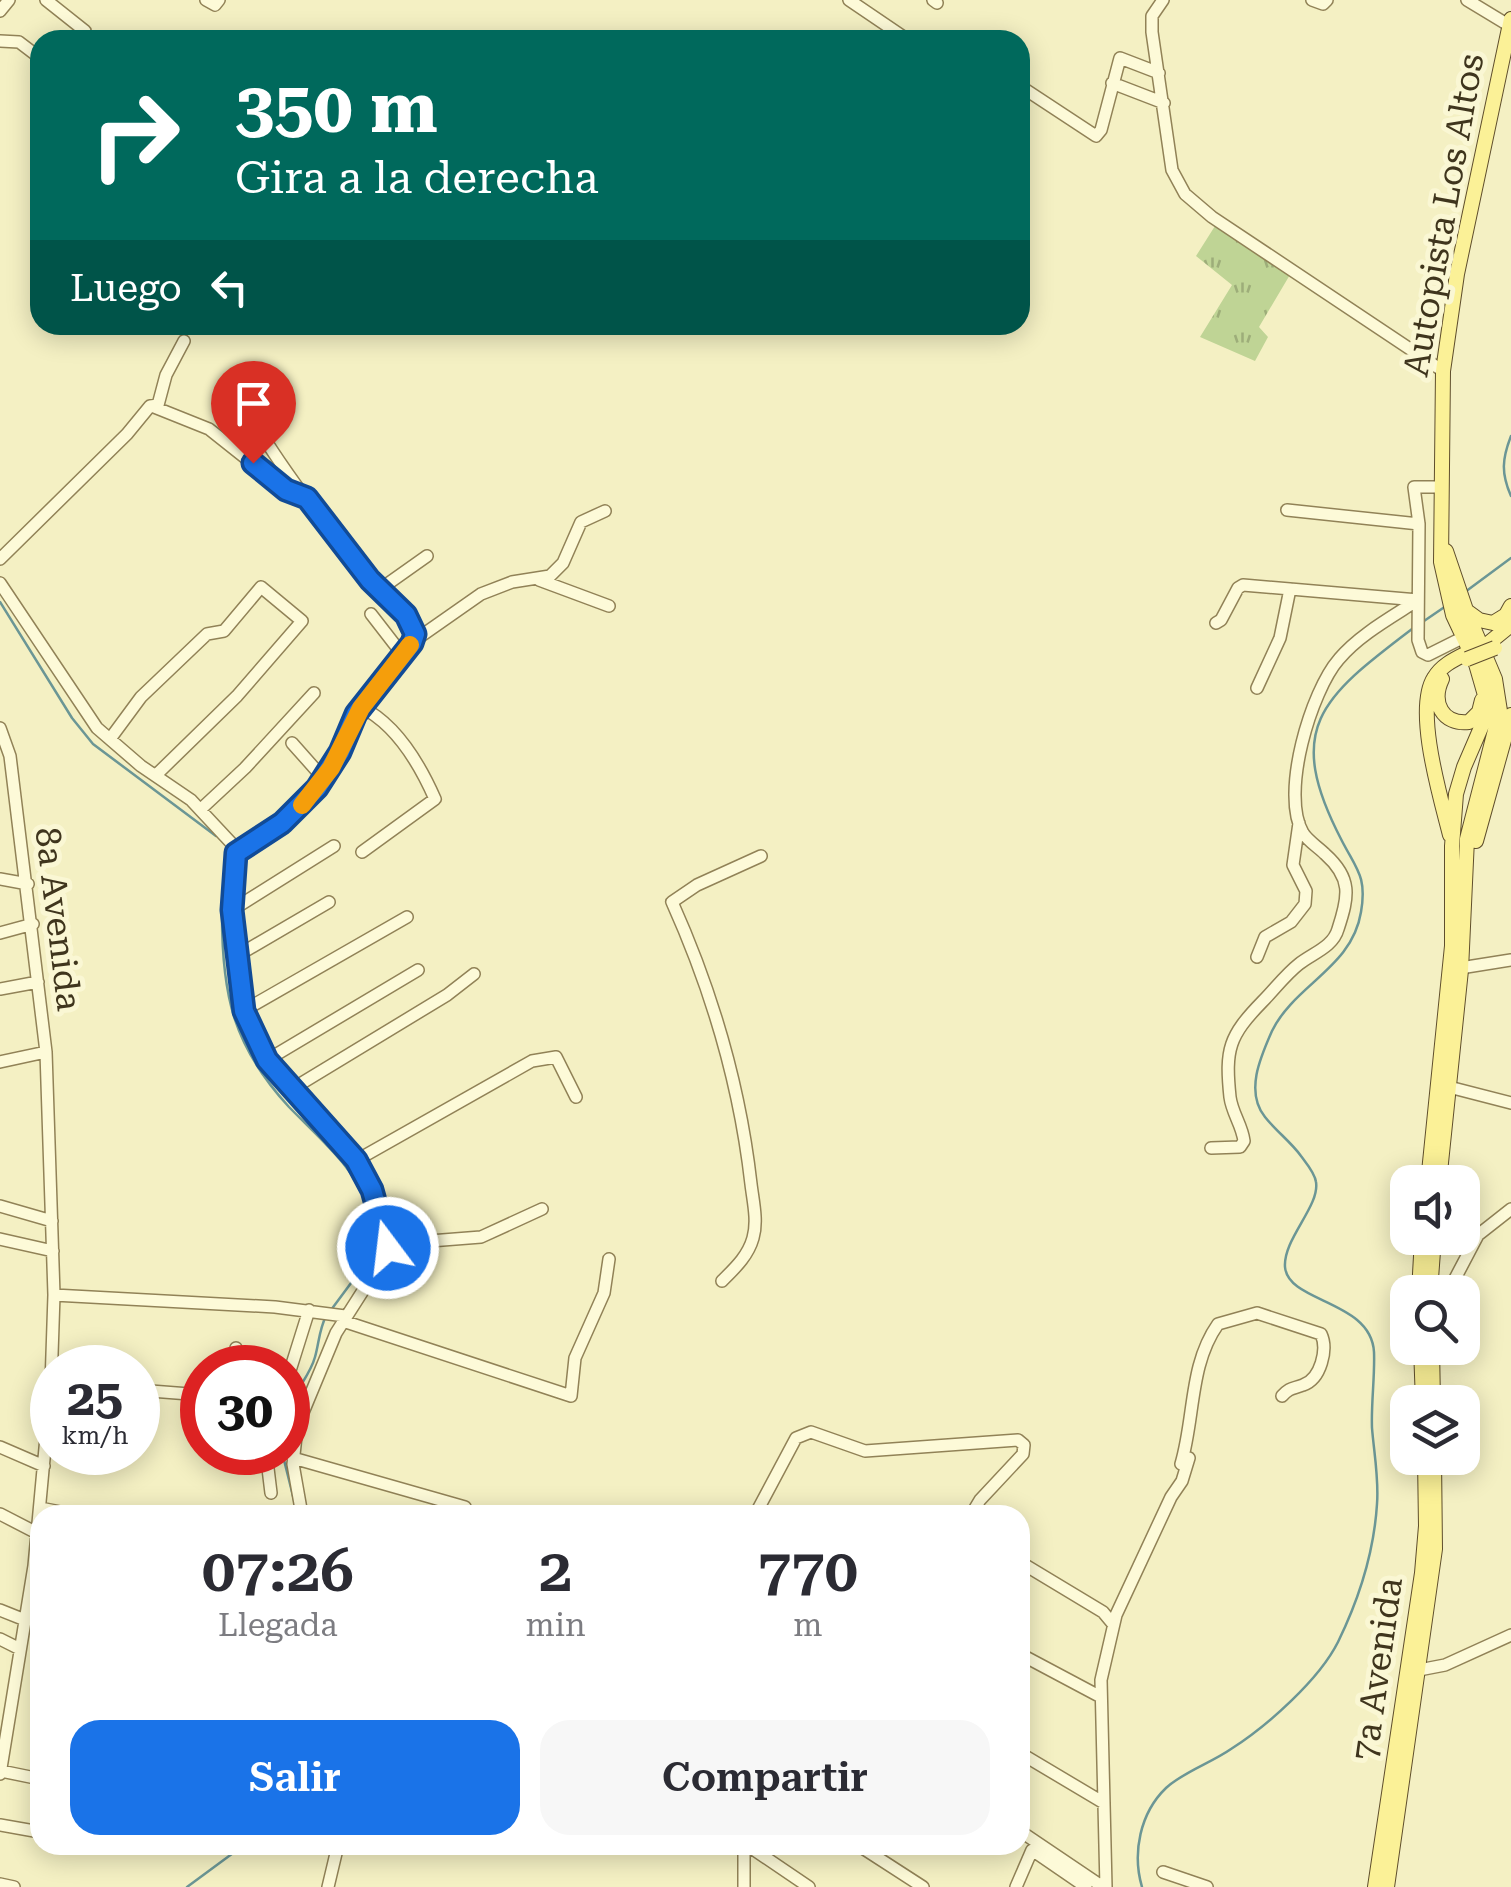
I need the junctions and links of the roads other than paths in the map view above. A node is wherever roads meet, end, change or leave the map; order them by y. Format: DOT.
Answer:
graph roads {
  1 [pos="9,0"];
  2 [pos="46,0"];
  3 [pos="206,0"];
  4 [pos="220,0"];
  5 [pos="851,0"];
  6 [pos="1164,0"];
  7 [pos="1312,0"];
  8 [pos="1328,0"];
  9 [pos="1467,0"];
  10 [pos="0,12"];
  11 [pos="1510,23"];
  12 [pos="85,30"];
  13 [pos="894,30"];
  14 [pos="0,42"];
  15 [pos="30,50"];
  16 [pos="1160,73"];
  17 [pos="1112,83"];
  18 [pos="1030,93"];
  19 [pos="1164,103"];
  20 [pos="184,341"];
  21 [pos="1443,371"];
  22 [pos="241,386"];
  23 [pos="150,406"];
  24 [pos="1441,488"];
  25 [pos="307,498"];
  26 [pos="1287,510"];
  27 [pos="605,512"];
  28 [pos="1419,524"];
  29 [pos="427,556"];
  30 [pos="0,559"];
  31 [pos="534,580"];
  32 [pos="0,582"];
  33 [pos="1290,589"];
  34 [pos="378,590"];
  35 [pos="1418,600"];
  36 [pos="609,606"];
  37 [pos="1511,606"];
  38 [pos="1461,611"];
  39 [pos="371,614"];
  40 [pos="1216,623"];
  41 [pos="1511,625"];
  42 [pos="1464,637"];
  43 [pos="1511,638"];
  44 [pos="412,643"];
  45 [pos="1493,645"];
  46 [pos="402,654"];
  47 [pos="1466,656"];
  48 [pos="1484,684"];
  49 [pos="1257,688"];
  50 [pos="314,693"];
  51 [pos="361,708"];
  52 [pos="1511,714"];
  53 [pos="0,728"];
  54 [pos="110,739"];
  55 [pos="292,742"];
  56 [pos="156,775"];
  57 [pos="324,779"];
  58 [pos="201,810"];
  59 [pos="1299,822"];
  60 [pos="334,846"];
  61 [pos="1452,846"];
  62 [pos="362,852"];
  63 [pos="236,853"];
  64 [pos="761,856"];
  65 [pos="1468,876"];
  66 [pos="0,879"];
  67 [pos="28,884"];
  68 [pos="0,888"];
  69 [pos="329,902"];
  70 [pos="232,910"];
  71 [pos="407,917"];
  72 [pos="32,924"];
  73 [pos="0,933"];
  74 [pos="235,956"];
  75 [pos="1257,957"];
  76 [pos="1511,960"];
  77 [pos="418,970"];
  78 [pos="1455,970"];
  79 [pos="474,974"];
  80 [pos="38,982"];
  81 [pos="0,988"];
  82 [pos="244,1011"];
  83 [pos="46,1052"];
  84 [pos="267,1060"];
  85 [pos="0,1062"];
  86 [pos="1449,1087"];
  87 [pos="292,1089"];
  88 [pos="576,1097"];
  89 [pos="1511,1103"];
  90 [pos="1211,1148"];
  91 [pos="356,1160"];
  92 [pos="1430,1165"];
  93 [pos="1441,1165"];
  94 [pos="0,1206"];
  95 [pos="542,1208"];
  96 [pos="1511,1209"];
  97 [pos="52,1222"];
  98 [pos="0,1240"];
  99 [pos="53,1251"];
  100 [pos="387,1253"];
  101 [pos="609,1259"];
  102 [pos="1454,1275"];
  103 [pos="722,1280"];
  104 [pos="54,1295"];
  105 [pos="311,1311"];
  106 [pos="341,1318"];
  107 [pos="53,1345"];
  108 [pos="299,1345"];
  109 [pos="310,1395"];
  110 [pos="1282,1396"];
  111 [pos="0,1447"];
  112 [pos="1189,1458"];
  113 [pos="30,1460"];
  114 [pos="310,1463"];
  115 [pos="43,1475"];
  116 [pos="269,1475"];
  117 [pos="296,1475"];
  118 [pos="1425,1475"];
  119 [pos="1434,1475"];
  120 [pos="271,1493"];
  121 [pos="1172,1495"];
  122 [pos="40,1505"];
  123 [pos="301,1505"];
  124 [pos="455,1505"];
  125 [pos="760,1505"];
  126 [pos="977,1505"];
  127 [pos="0,1514"];
  128 [pos="30,1529"];
  129 [pos="1030,1568"];
  130 [pos="30,1598"];
  131 [pos="0,1610"];
  132 [pos="25,1620"];
  133 [pos="1113,1624"];
  134 [pos="1511,1635"];
  135 [pos="0,1640"];
  136 [pos="20,1649"];
  137 [pos="1030,1659"];
  138 [pos="1419,1670"];
  139 [pos="0,1687"];
  140 [pos="14,1690"];
  141 [pos="1099,1696"];
  142 [pos="3,1745"];
  143 [pos="1030,1759"];
  144 [pos="0,1773"];
  145 [pos="30,1777"];
  146 [pos="1104,1803"];
  147 [pos="0,1825"];
  148 [pos="30,1830"];
  149 [pos="1030,1838"];
  150 [pos="1032,1850"];
  151 [pos="336,1855"];
  152 [pos="746,1855"];
  153 [pos="760,1855"];
  154 [pos="873,1855"];
  155 [pos="1030,1855"];
  156 [pos="1030,1855"];
  157 [pos="1163,1872"];
  158 [pos="0,1884"];
  159 [pos="802,1885"];
  160 [pos="14,1887"];
  161 [pos="328,1887"];
  162 [pos="744,1887"];
  163 [pos="923,1887"];
  164 [pos="1016,1887"];
  165 [pos="1086,1887"];
  166 [pos="1104,1887"];
  167 [pos="1207,1887"];
  168 [pos="1375,1887"];
  169 [pos="1387,1887"];
  1 -- 10 [label="street"];
  2 -- 12 [label="street"];
  3 -- 4 [label="street"];
  5 -- 13 [label="street"];
  6 -- 16 [label="street"];
  7 -- 8 [label="street"];
  9 -- 11 [label="street"];
  11 -- 21 [label="main road, Autopista Los Altos"];
  14 -- 15 [label="street"];
  16 -- 17 [label="street"];
  16 -- 19 [label="street"];
  17 -- 18 [label="street"];
  17 -- 19 [label="street"];
  19 -- 21 [label="street"];
  20 -- 23 [label="street"];
  21 -- 24 [label="main road, Autopista Los Altos"];
  22 -- 25 [label="street"];
  23 -- 25 [label="street"];
  23 -- 30 [label="street"];
  24 -- 28 [label="street"];
  24 -- 38 [label="main road, Autopista Los Altos"];
  25 -- 34 [label="street"];
  26 -- 28 [label="street"];
  27 -- 31 [label="street"];
  28 -- 35 [label="street"];
  29 -- 34 [label="street"];
  31 -- 36 [label="street"];
  31 -- 44 [label="street"];
  32 -- 54 [label="street"];
  33 -- 35 [label="street"];
  33 -- 40 [label="street"];
  33 -- 49 [label="street"];
  34 -- 44 [label="street"];
  35 -- 42 [label="street"];
  35 -- 59 [label="street"];
  37 -- 38 [label="main road"];
  38 -- 42 [label="main road, Autopista Los Altos"];
  38 -- 65 [label="main road, Autopista Los Altos"];
  39 -- 46 [label="street"];
  41 -- 45 [label="main road"];
  42 -- 48 [label="main road, Autopista Los Altos"];
  43 -- 45 [label="main road"];
  44 -- 46 [label="street"];
  45 -- 47 [label="main road, bridge"];
  46 -- 51 [label="street"];
  47 -- 48 [label="main road"];
  47 -- 61 [label="main road"];
  48 -- 61 [label="main road, Autopista Los Altos"];
  50 -- 58 [label="street"];
  51 -- 57 [label="street"];
  51 -- 62 [label="street"];
  52 -- 65 [label="main road"];
  53 -- 67 [label="street, 8a Avenida"];
  54 -- 56 [label="street"];
  54 -- 56 [label="street"];
  55 -- 57 [label="street"];
  56 -- 58 [label="street"];
  57 -- 63 [label="street"];
  58 -- 63 [label="street"];
  59 -- 75 [label="street"];
  59 -- 90 [label="street"];
  60 -- 70 [label="street"];
  61 -- 78 [label="main road"];
  63 -- 70 [label="street"];
  64 -- 103 [label="street"];
  65 -- 78 [label="main road"];
  66 -- 67 [label="street"];
  67 -- 68 [label="street"];
  67 -- 72 [label="street, 8a Avenida"];
  69 -- 74 [label="street"];
  70 -- 74 [label="street"];
  71 -- 82 [label="street"];
  72 -- 73 [label="street"];
  72 -- 80 [label="street, 8a Avenida"];
  74 -- 82 [label="street"];
  76 -- 78 [label="street"];
  77 -- 84 [label="street"];
  78 -- 86 [label="main road"];
  78 -- 92 [label="main road"];
  79 -- 87 [label="street"];
  80 -- 81 [label="street"];
  80 -- 83 [label="street, 8a Avenida"];
  82 -- 84 [label="street"];
  83 -- 85 [label="street"];
  83 -- 97 [label="street, 8a Avenida"];
  84 -- 87 [label="street"];
  86 -- 89 [label="street"];
  86 -- 93 [label="main road"];
  87 -- 91 [label="street"];
  88 -- 91 [label="street"];
  91 -- 100 [label="street"];
  94 -- 97 [label="street"];
  95 -- 100 [label="street"];
  96 -- 102 [label="street"];
  97 -- 99 [label="street, 8a Avenida"];
  98 -- 99 [label="street"];
  99 -- 104 [label="street, 8a Avenida"];
  100 -- 106 [label="street"];
  101 -- 106 [label="street"];
  104 -- 105 [label="street"];
  104 -- 107 [label="street, 8a Avenida"];
  105 -- 106 [label="street"];
  105 -- 108 [label="street"];
  106 -- 109 [label="street"];
  110 -- 121 [label="street"];
  111 -- 113 [label="street"];
  112 -- 121 [label="street"];
  114 -- 124 [label="street"];
  115 -- 122 [label="street, 8a Avenida"];
  116 -- 120 [label="street"];
  117 -- 123 [label="street"];
  118 -- 168 [label="main road, 7a Avenida"];
  119 -- 138 [label="main road, 7a Avenida"];
  121 -- 133 [label="street"];
  125 -- 126 [label="street"];
  127 -- 128 [label="street"];
  129 -- 133 [label="street"];
  130 -- 132 [label="street, 8a Avenida"];
  131 -- 132 [label="street"];
  132 -- 136 [label="street, 8a Avenida"];
  133 -- 141 [label="street"];
  134 -- 138 [label="street"];
  135 -- 136 [label="street"];
  136 -- 140 [label="street, 8a Avenida"];
  137 -- 141 [label="street"];
  138 -- 169 [label="main road, 7a Avenida"];
  139 -- 140 [label="street"];
  140 -- 142 [label="street, 8a Avenida"];
  141 -- 146 [label="street"];
  142 -- 144 [label="street, 8a Avenida"];
  143 -- 146 [label="street"];
  144 -- 145 [label="street"];
  146 -- 166 [label="street"];
  147 -- 148 [label="street"];
  149 -- 166 [label="street"];
  150 -- 155 [label="street"];
  150 -- 165 [label="street"];
  151 -- 161 [label="street"];
  152 -- 162 [label="street"];
  153 -- 159 [label="street"];
  154 -- 163 [label="street"];
  156 -- 164 [label="street"];
  157 -- 167 [label="street"];
  158 -- 160 [label="street"];
}
